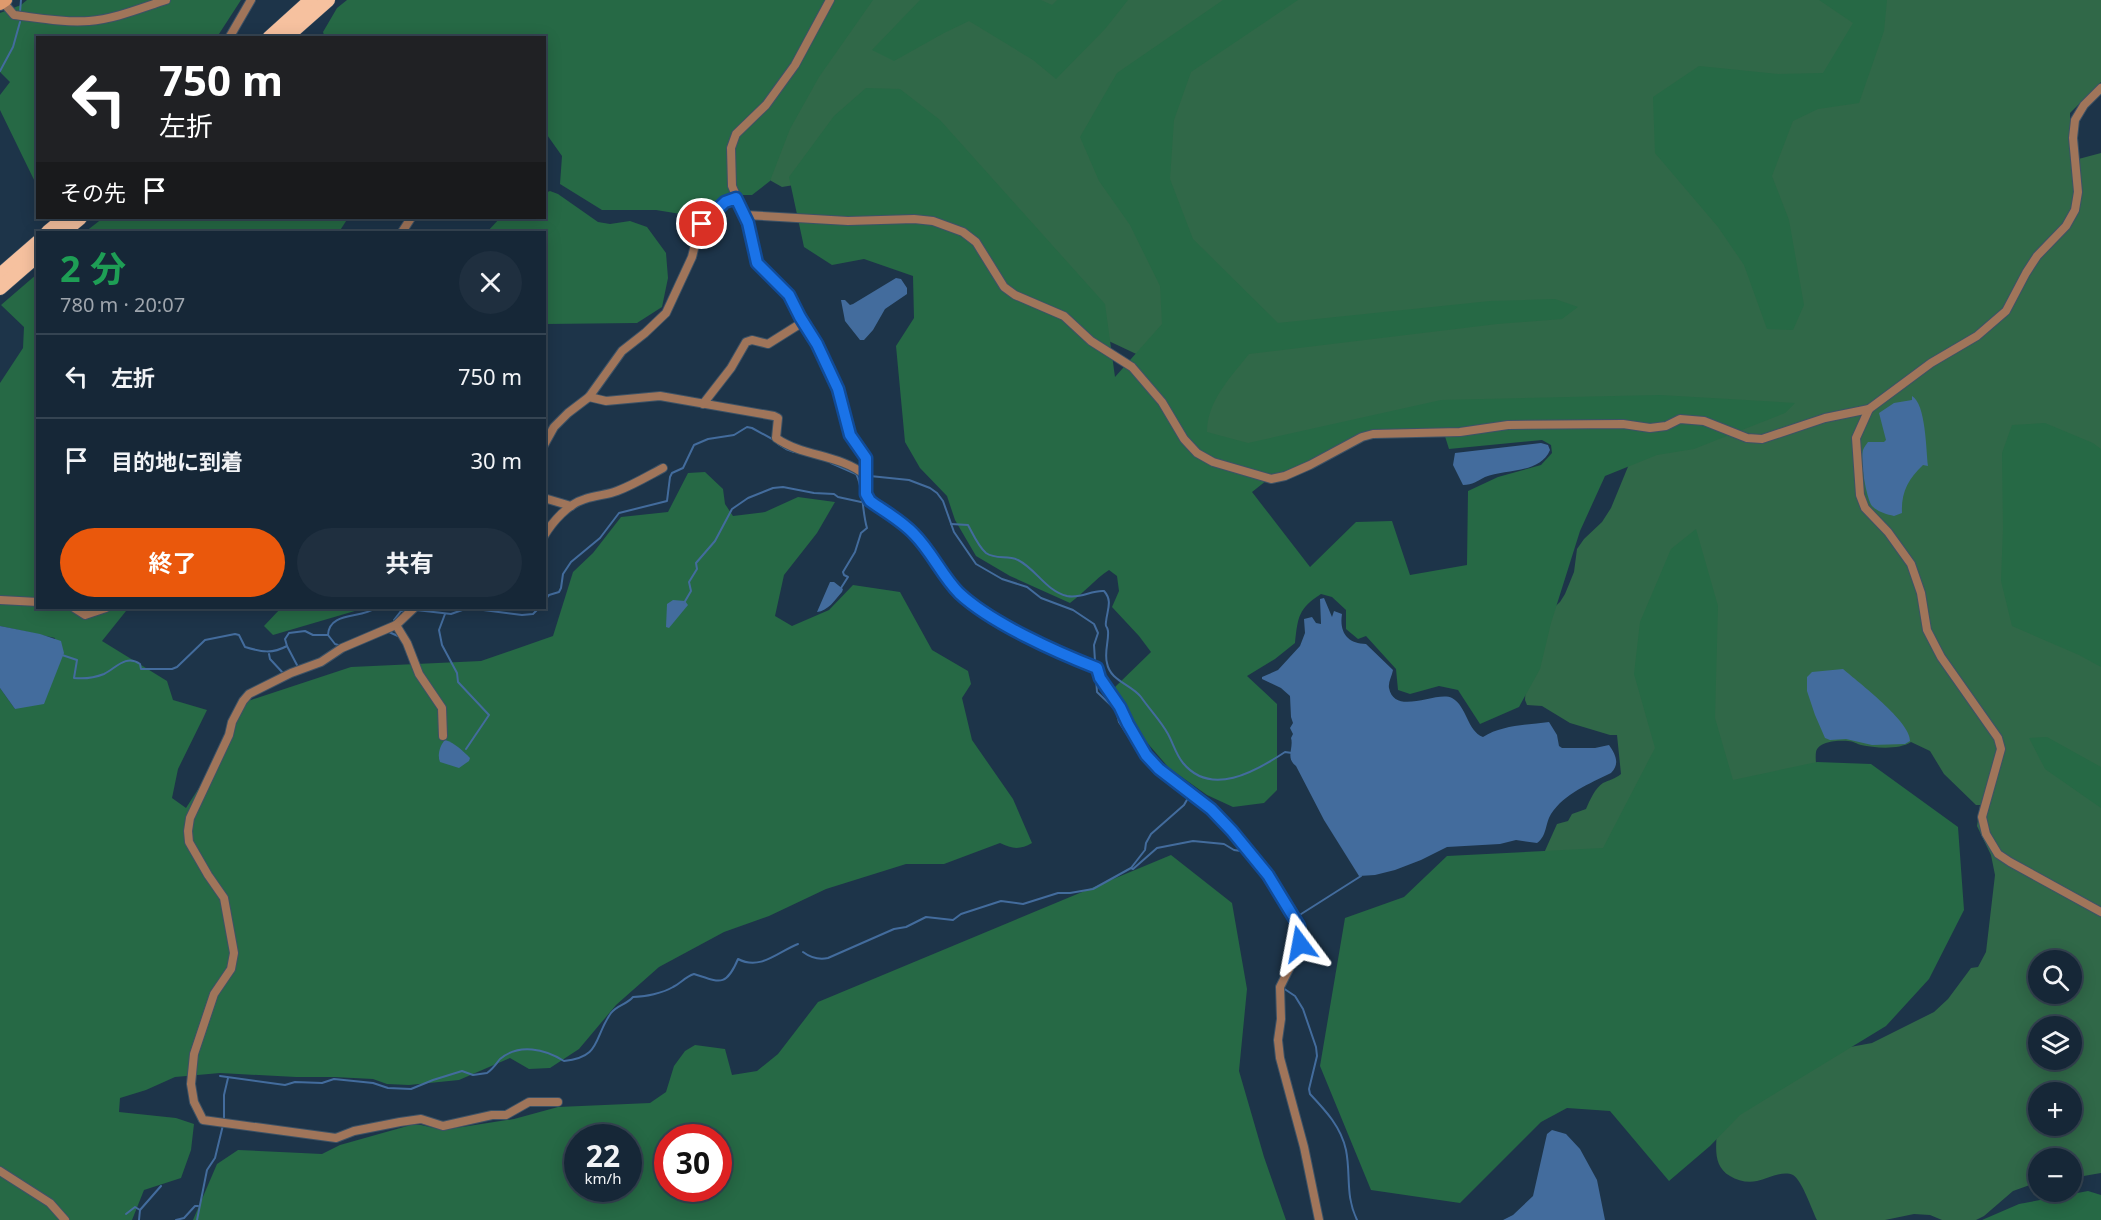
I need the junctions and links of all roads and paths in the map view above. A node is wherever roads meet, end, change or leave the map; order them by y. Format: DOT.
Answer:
graph roads {
  1 [pos="166,0"];
  2 [pos="250,0"];
  3 [pos="311,0"];
  4 [pos="328,0"];
  5 [pos="830,0"];
  6 [pos="3,2"];
  7 [pos="230,36"];
  8 [pos="271,36"];
  9 [pos="287,36"];
  10 [pos="2101,88"];
  11 [pos="736,198"];
  12 [pos="745,215"];
  13 [pos="64,219"];
  14 [pos="79,219"];
  15 [pos="49,231"];
  16 [pos="64,231"];
  17 [pos="36,244"];
  18 [pos="36,257"];
  19 [pos="0,275"];
  20 [pos="0,288"];
  21 [pos="803,322"];
  22 [pos="589,397"];
  23 [pos="702,404"];
  24 [pos="1869,409"];
  25 [pos="554,427"];
  26 [pos="546,432"];
  27 [pos="546,441"];
  28 [pos="663,468"];
  29 [pos="865,475"];
  30 [pos="546,499"];
  31 [pos="571,506"];
  32 [pos="546,533"];
  33 [pos="0,600"];
  34 [pos="36,602"];
  35 [pos="76,609"];
  36 [pos="103,609"];
  37 [pos="413,609"];
  38 [pos="396,625"];
  39 [pos="443,736"];
  40 [pos="2101,912"];
  41 [pos="558,1102"];
  42 [pos="0,1171"];
  43 [pos="65,1220"];
  44 [pos="1319,1220"];
  1 -- 6 [label="street"];
  2 -- 7 [label="street"];
  3 -- 8 [label="main road"];
  4 -- 9 [label="main road"];
  5 -- 11 [label="street"];
  10 -- 24 [label="street"];
  11 -- 12 [label="street"];
  11 -- 22 [label="street"];
  12 -- 21 [label="street"];
  12 -- 24 [label="street"];
  13 -- 15 [label="main road"];
  14 -- 16 [label="main road"];
  17 -- 19 [label="main road"];
  18 -- 20 [label="main road"];
  21 -- 23 [label="street"];
  21 -- 29 [label="street"];
  22 -- 23 [label="street"];
  22 -- 25 [label="street"];
  23 -- 29 [label="street"];
  24 -- 40 [label="street"];
  25 -- 26 [label="street"];
  25 -- 27 [label="street"];
  28 -- 31 [label="street"];
  29 -- 44 [label="street"];
  30 -- 31 [label="street"];
  31 -- 32 [label="street"];
  33 -- 34 [label="street"];
  35 -- 36 [label="street"];
  37 -- 38 [label="street"];
  38 -- 39 [label="street"];
  38 -- 41 [label="street"];
  42 -- 43 [label="street"];
}
